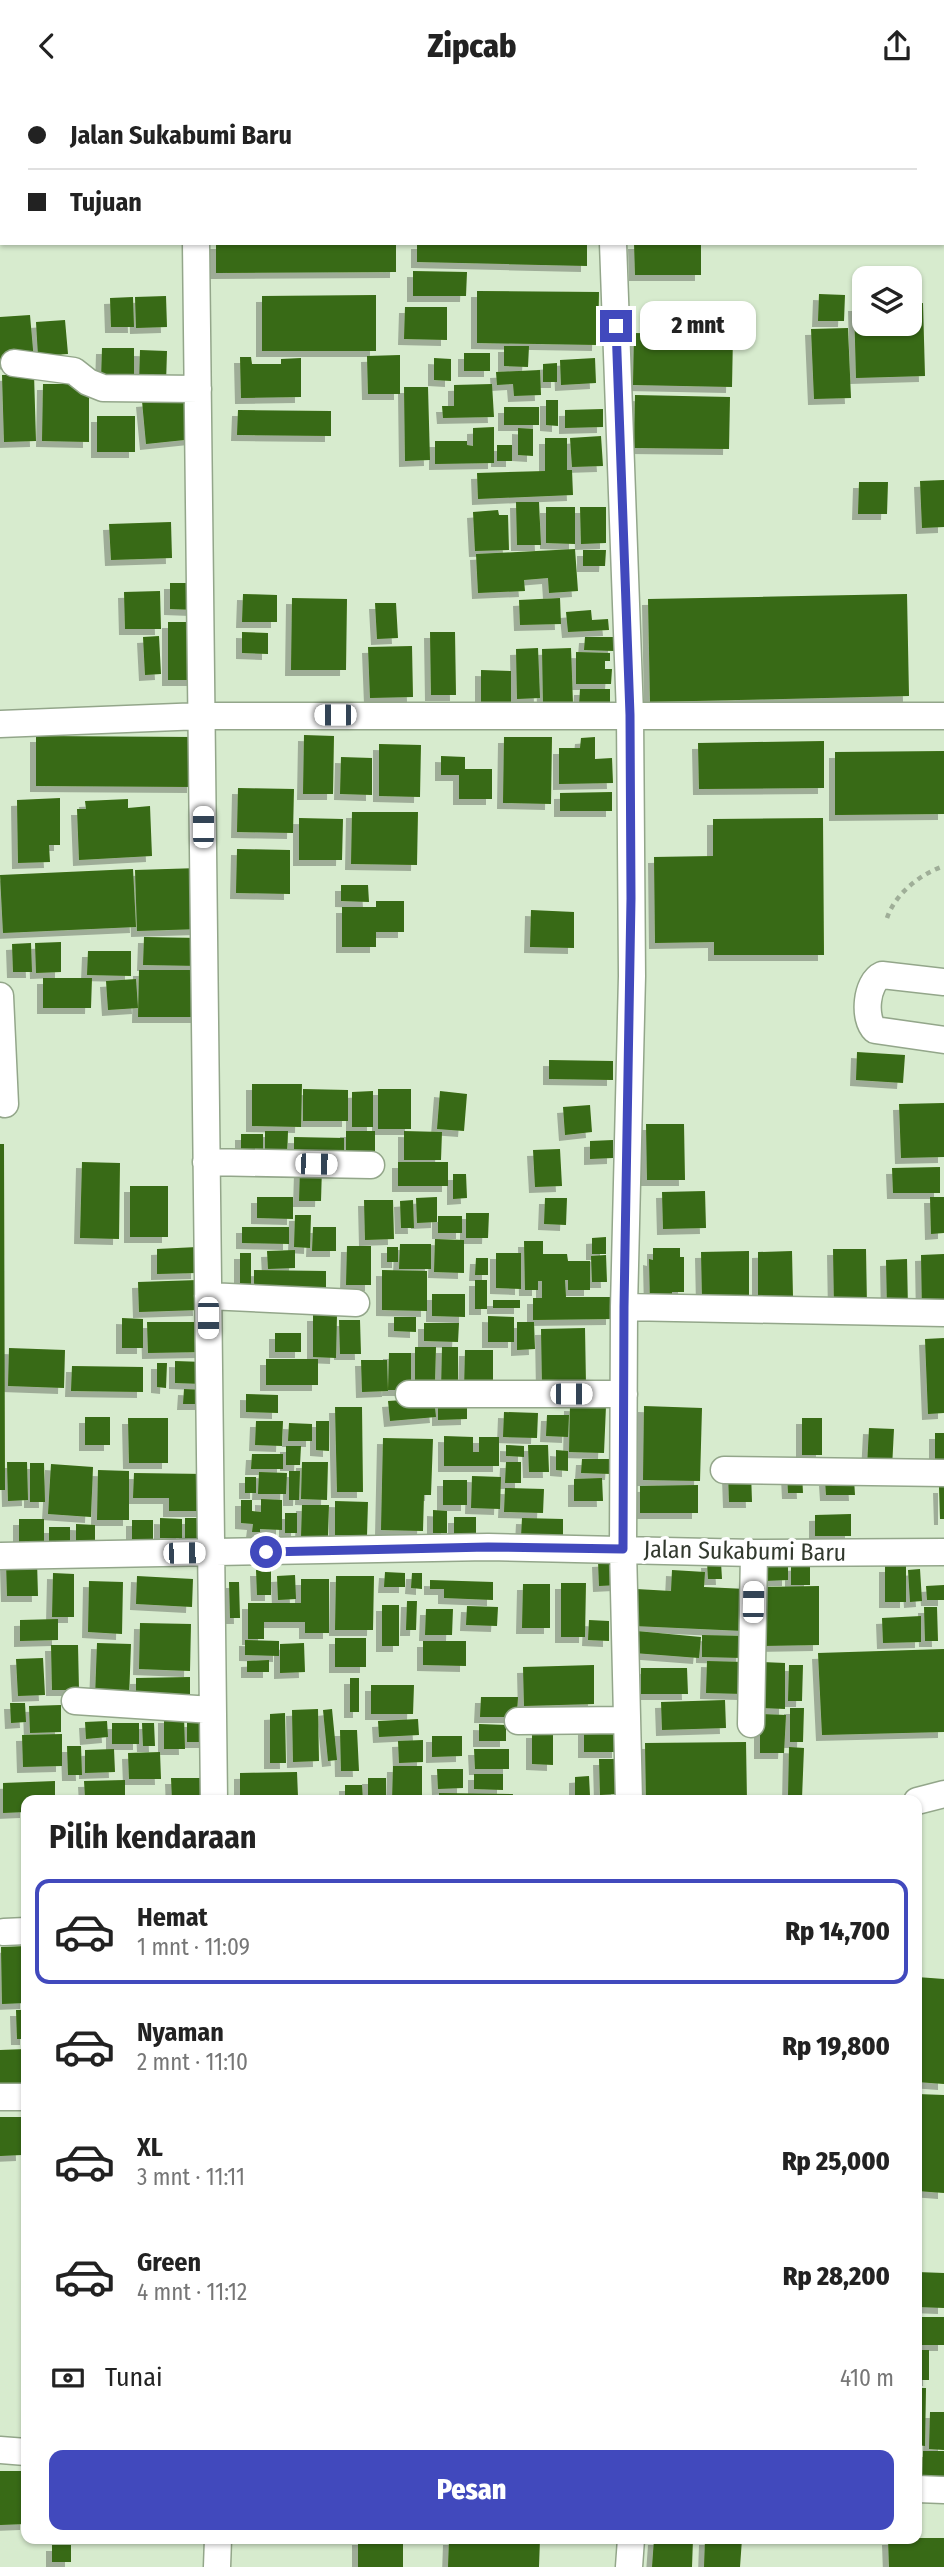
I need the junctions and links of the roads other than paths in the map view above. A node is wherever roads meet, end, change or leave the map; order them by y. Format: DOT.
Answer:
graph roads {
  1 [pos="196,245"];
  2 [pos="613,245"];
  3 [pos="14,363"];
  4 [pos="198,389"];
  5 [pos="630,715"];
  6 [pos="202,716"];
  7 [pos="944,716"];
  8 [pos="0,724"];
  9 [pos="944,982"];
  10 [pos="0,996"];
  11 [pos="944,1040"];
  12 [pos="5,1104"];
  13 [pos="206,1162"];
  14 [pos="371,1165"];
  15 [pos="208,1296"];
  16 [pos="356,1303"];
  17 [pos="624,1307"];
  18 [pos="944,1314"];
  19 [pos="409,1394"];
  20 [pos="625,1394"];
  21 [pos="724,1470"];
  22 [pos="944,1472"];
  23 [pos="623,1549"];
  24 [pos="944,1552"];
  25 [pos="211,1553"];
  26 [pos="754,1553"];
  27 [pos="0,1556"];
  28 [pos="75,1701"];
  29 [pos="212,1710"];
  30 [pos="627,1720"];
  31 [pos="518,1721"];
  32 [pos="751,1724"];
  33 [pos="944,1794"];
  34 [pos="214,1795"];
  35 [pos="629,1795"];
  36 [pos="922,1800"];
  37 [pos="0,2097"];
  38 [pos="21,2097"];
  39 [pos="0,2450"];
  40 [pos="21,2452"];
  41 [pos="922,2489"];
  42 [pos="944,2490"];
  43 [pos="218,2544"];
  44 [pos="631,2544"];
  45 [pos="217,2567"];
  46 [pos="629,2567"];
  1 -- 4 [label="street"];
  2 -- 5 [label="street"];
  3 -- 4 [label="street"];
  4 -- 6 [label="street"];
  5 -- 6 [label="street"];
  5 -- 7 [label="street"];
  5 -- 17 [label="street"];
  6 -- 8 [label="street"];
  6 -- 13 [label="street"];
  9 -- 11 [label="street"];
  10 -- 12 [label="street"];
  13 -- 14 [label="street"];
  13 -- 15 [label="street"];
  15 -- 16 [label="street"];
  15 -- 25 [label="street"];
  17 -- 18 [label="street"];
  17 -- 20 [label="street"];
  19 -- 20 [label="street"];
  20 -- 23 [label="street"];
  21 -- 22 [label="street"];
  23 -- 25 [label="street, Jalan Sukabumi Baru"];
  23 -- 26 [label="street, Jalan Sukabumi Baru"];
  23 -- 30 [label="street"];
  24 -- 26 [label="street, Jalan Sukabumi Baru"];
  25 -- 27 [label="street, Jalan Sukabumi Baru"];
  25 -- 29 [label="street"];
  26 -- 32 [label="street"];
  28 -- 29 [label="street"];
  29 -- 34 [label="street"];
  30 -- 31 [label="street"];
  30 -- 35 [label="street"];
  33 -- 36 [label="street"];
  37 -- 38 [label="street"];
  39 -- 40 [label="street"];
  41 -- 42 [label="street"];
  43 -- 45 [label="street"];
  44 -- 46 [label="street"];
}
